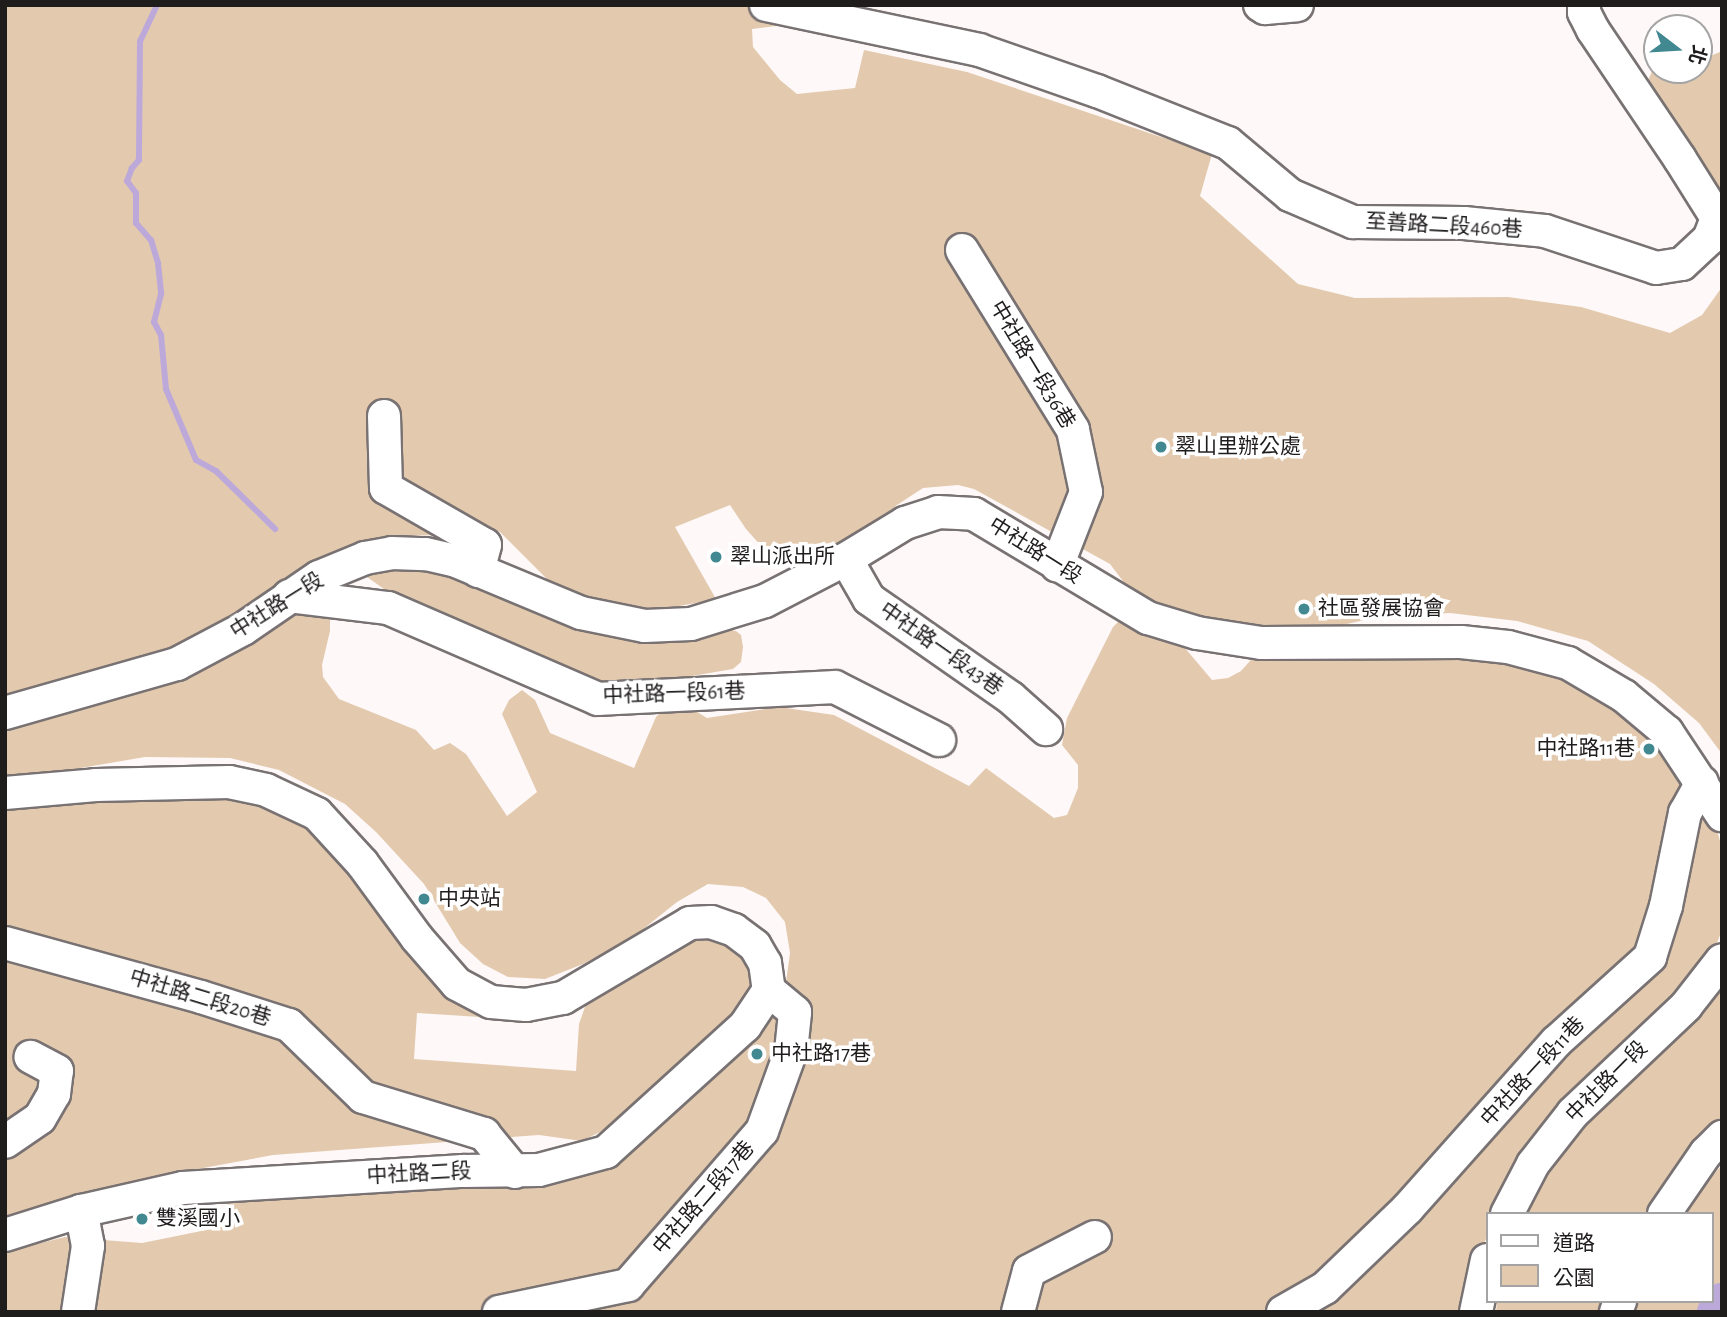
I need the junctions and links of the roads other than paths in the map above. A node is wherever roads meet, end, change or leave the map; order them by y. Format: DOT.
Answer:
graph roads {
  1 [pos="766,5"];
  2 [pos="1260,5"];
  3 [pos="1297,5"];
  4 [pos="1584,5"];
  5 [pos="962,250"];
  6 [pos="384,416"];
  7 [pos="846,559"];
  8 [pos="1057,566"];
  9 [pos="478,571"];
  10 [pos="289,596"];
  11 [pos="5,712"];
  12 [pos="1046,729"];
  13 [pos="939,740"];
  14 [pos="1702,782"];
  15 [pos="5,793"];
  16 [pos="1722,815"];
  17 [pos="5,943"];
  18 [pos="1722,960"];
  19 [pos="769,990"];
  20 [pos="31,1057"];
  21 [pos="1722,1137"];
  22 [pos="5,1142"];
  23 [pos="514,1171"];
  24 [pos="81,1212"];
  25 [pos="1508,1212"];
  26 [pos="1665,1212"];
  27 [pos="5,1235"];
  28 [pos="1095,1237"];
  29 [pos="1486,1265"];
  30 [pos="1321,1300"];
  31 [pos="78,1312"];
  32 [pos="499,1312"];
  33 [pos="1018,1312"];
  34 [pos="1283,1312"];
  35 [pos="1476,1312"];
  1 -- 4 [label="street, 至善路二段460巷"];
  2 -- 3 [label="street"];
  5 -- 8 [label="street, 中社路一段36巷"];
  6 -- 9 [label="street"];
  7 -- 8 [label="street, 中社路一段"];
  7 -- 9 [label="street, 中社路一段"];
  7 -- 12 [label="street, 中社路一段43巷"];
  8 -- 14 [label="street, 中社路一段"];
  9 -- 10 [label="street, 中社路一段"];
  10 -- 11 [label="street, 中社路一段"];
  10 -- 13 [label="street, 中社路一段61巷"];
  14 -- 16 [label="street, 中社路一段"];
  14 -- 30 [label="street, 中社路一段11巷"];
  15 -- 19 [label="street"];
  17 -- 23 [label="street, 中社路二段20巷"];
  18 -- 25 [label="street, 中社路一段"];
  19 -- 23 [label="street, 中社路二段"];
  19 -- 32 [label="street, 中社路二段17巷"];
  20 -- 22 [label="street"];
  21 -- 26 [label="street"];
  23 -- 24 [label="street, 中社路二段"];
  24 -- 27 [label="street, 中社路二段"];
  24 -- 31 [label="street"];
  28 -- 33 [label="street"];
  29 -- 35 [label="street"];
  30 -- 34 [label="street, 中社路一段11巷"];
}
